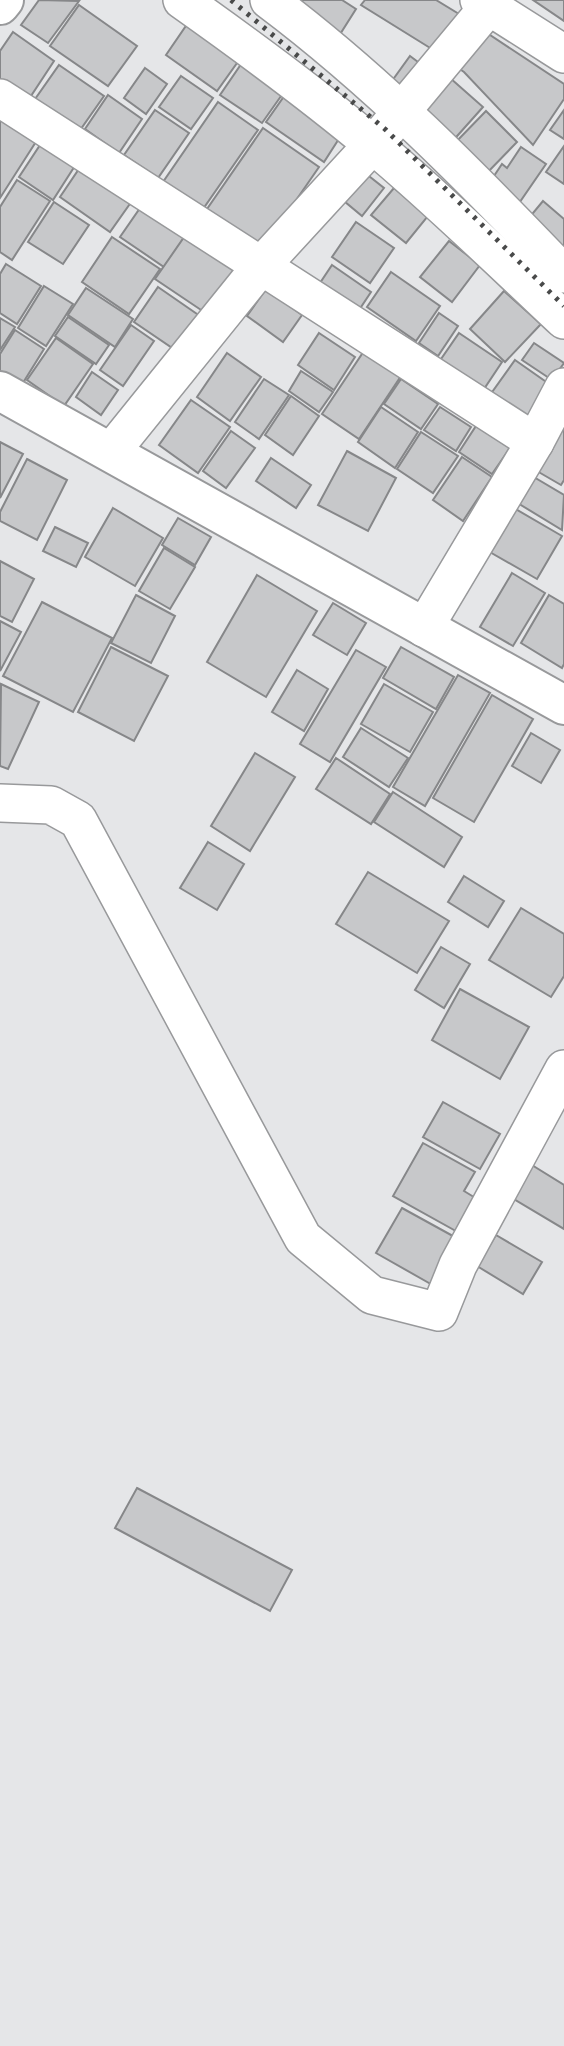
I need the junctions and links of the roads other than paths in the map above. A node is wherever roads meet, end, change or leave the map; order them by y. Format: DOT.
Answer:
graph roads {
  1 [pos="4,0"];
  2 [pos="182,0"];
  3 [pos="269,0"];
  4 [pos="487,2"];
  5 [pos="0,5"];
  6 [pos="564,54"];
  7 [pos="0,99"];
  8 [pos="402,111"];
  9 [pos="372,144"];
  10 [pos="261,266"];
  11 [pos="564,274"];
  12 [pos="564,320"];
  13 [pos="564,387"];
  14 [pos="0,391"];
  15 [pos="535,442"];
  16 [pos="111,452"];
  17 [pos="424,628"];
  18 [pos="564,705"];
  19 [pos="0,803"];
  20 [pos="564,1069"];
  1 -- 5 [label="street"];
  2 -- 9 [label="street"];
  3 -- 8 [label="street"];
  4 -- 6 [label="street"];
  4 -- 8 [label="street"];
  7 -- 10 [label="street"];
  8 -- 9 [label="street"];
  8 -- 11 [label="street"];
  9 -- 10 [label="street"];
  9 -- 12 [label="street"];
  10 -- 15 [label="street"];
  10 -- 16 [label="street"];
  13 -- 15 [label="street"];
  14 -- 16 [label="street"];
  15 -- 17 [label="street"];
  16 -- 17 [label="street"];
  17 -- 18 [label="street"];
  19 -- 20 [label="street"];
}
